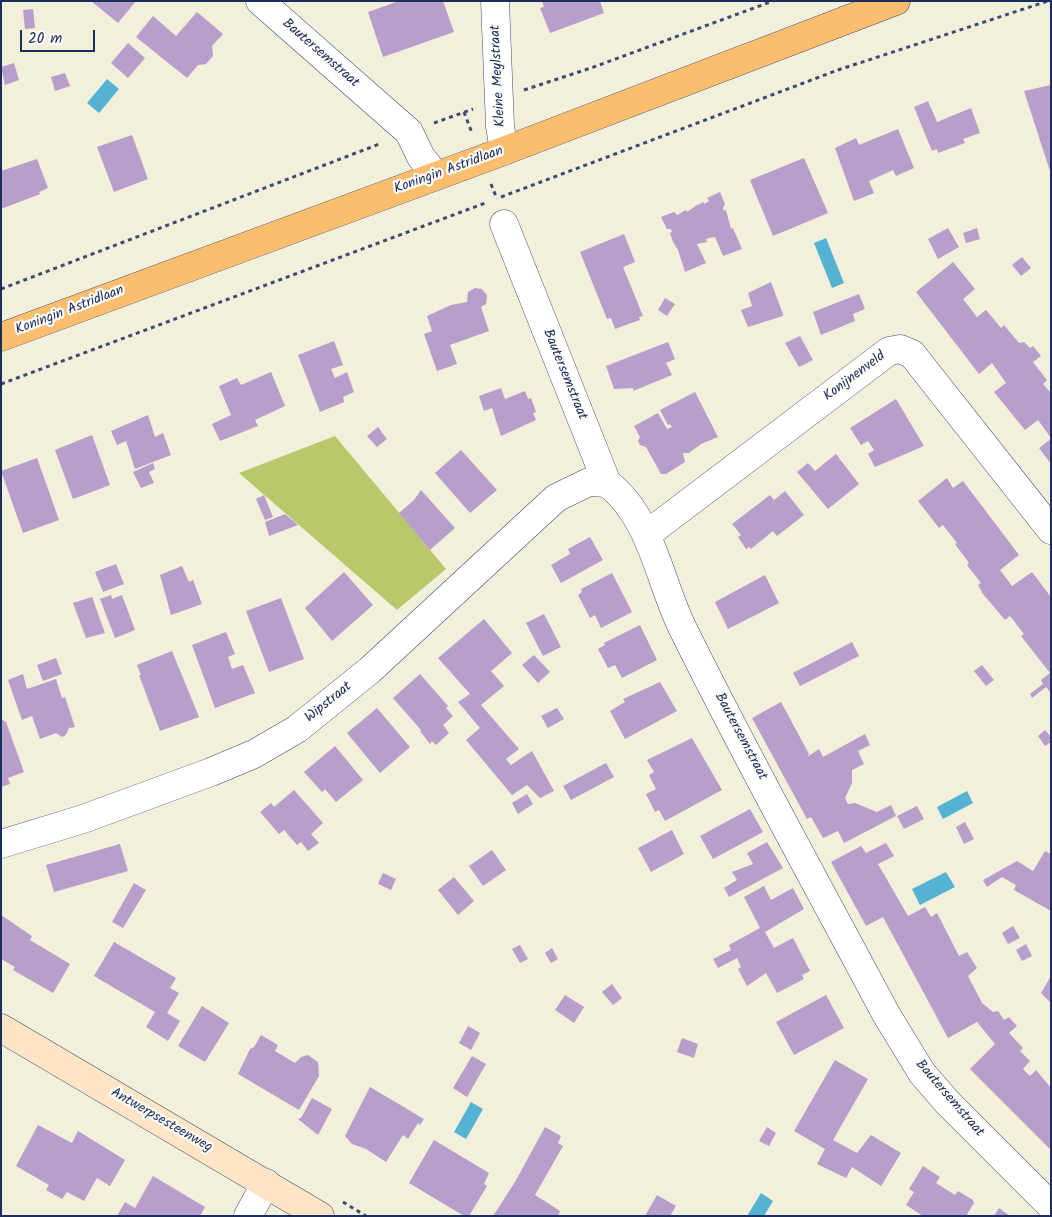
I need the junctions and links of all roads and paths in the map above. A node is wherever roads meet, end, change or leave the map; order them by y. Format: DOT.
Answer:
graph roads {
  1 [pos="260,1"];
  2 [pos="495,1"];
  3 [pos="772,1"];
  4 [pos="896,1"];
  5 [pos="1048,1"];
  6 [pos="500,99"];
  7 [pos="409,132"];
  8 [pos="504,151"];
  9 [pos="436,176"];
  10 [pos="504,224"];
  11 [pos="1,289"];
  12 [pos="1,337"];
  13 [pos="1,384"];
  14 [pos="607,483"];
  15 [pos="1051,530"];
  16 [pos="646,535"];
  17 [pos="1,844"];
  18 [pos="1,1028"];
  19 [pos="266,1183"];
  20 [pos="1051,1206"];
  21 [pos="248,1216"];
  22 [pos="320,1216"];
  1 -- 7 [label="street, Bautersemstraat"];
  2 -- 6 [label="street, Kleine Meylstraat"];
  3 -- 6 [label="path"];
  4 -- 8 [label="main road, Koningin Astridlaan"];
  5 -- 13 [label="path"];
  6 -- 7 [label="path"];
  6 -- 8 [label="street, Kleine Meylstraat"];
  7 -- 9 [label="street, Bautersemstraat"];
  7 -- 11 [label="path"];
  8 -- 9 [label="main road, Koningin Astridlaan"];
  9 -- 12 [label="main road, Koningin Astridlaan"];
  10 -- 14 [label="street, Bautersemstraat"];
  14 -- 16 [label="street, Bautersemstraat"];
  14 -- 17 [label="street, Wipstraat"];
  15 -- 16 [label="street, Konijnenveld"];
  16 -- 20 [label="street, Bautersemstraat"];
  18 -- 19 [label="street, Antwerpsesteenweg"];
  19 -- 21 [label="street"];
  19 -- 22 [label="street, Antwerpsesteenweg"];
}
